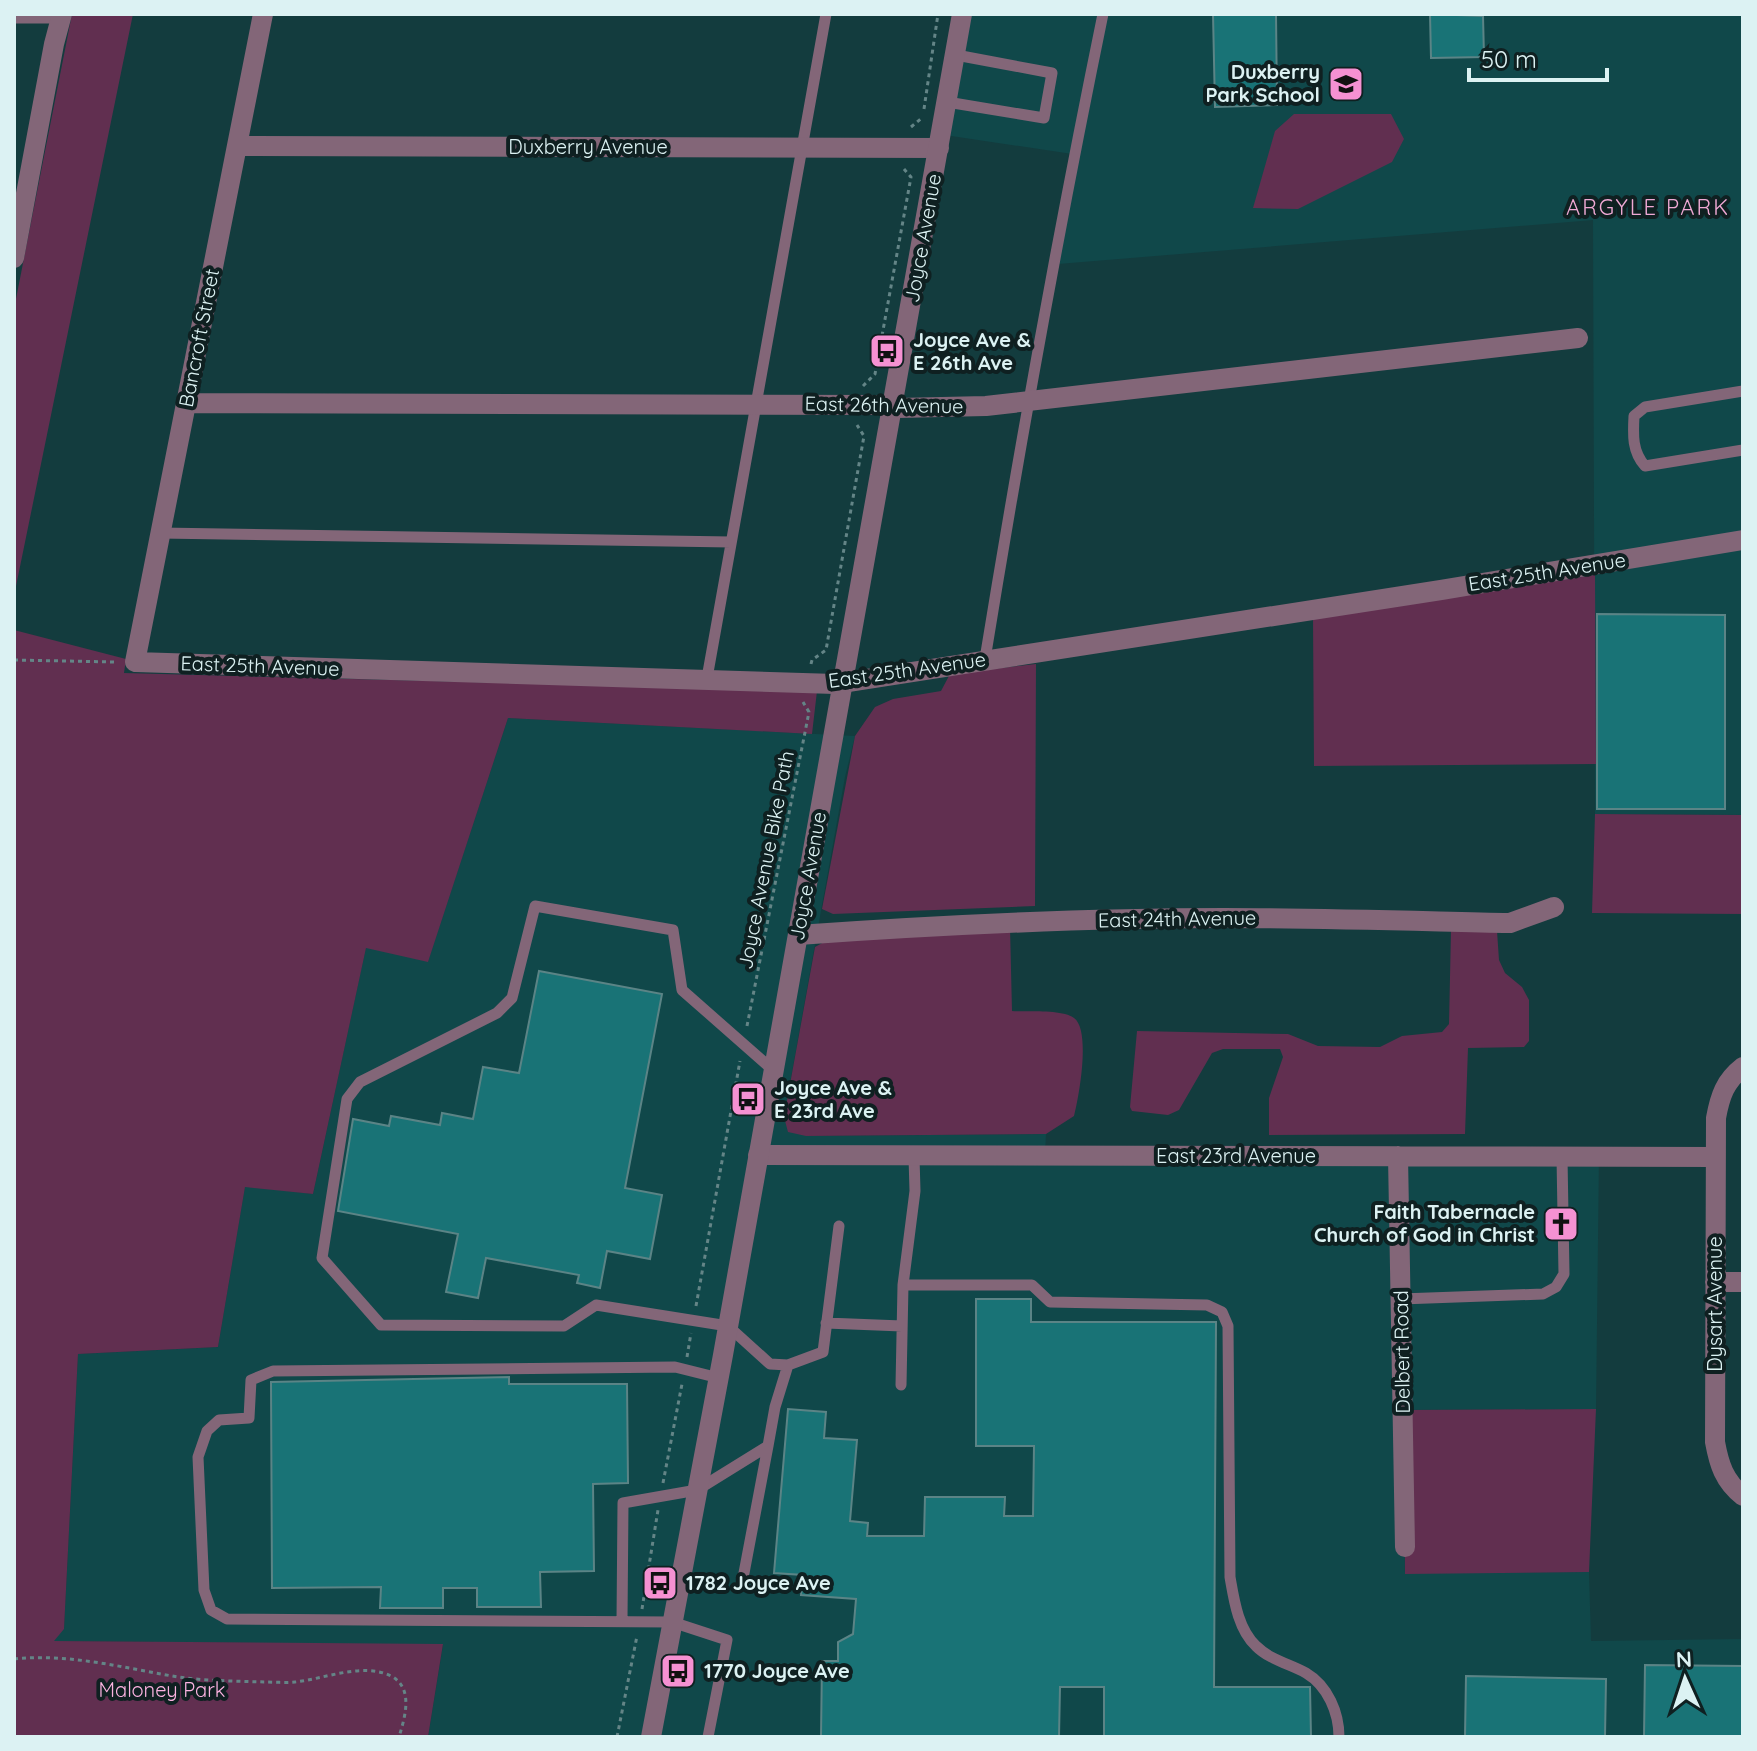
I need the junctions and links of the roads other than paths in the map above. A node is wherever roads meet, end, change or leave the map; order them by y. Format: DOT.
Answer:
graph roads {
  1 [pos="263,14"];
  2 [pos="826,14"];
  3 [pos="962,14"];
  4 [pos="1103,14"];
  5 [pos="61,16"];
  6 [pos="14,18"];
  7 [pos="956,55"];
  8 [pos="947,102"];
  9 [pos="14,145"];
  10 [pos="35,145"];
  11 [pos="238,146"];
  12 [pos="802,148"];
  13 [pos="939,148"];
  14 [pos="14,258"];
  15 [pos="1578,338"];
  16 [pos="1743,391"];
  17 [pos="1030,401"];
  18 [pos="187,403"];
  19 [pos="756,404"];
  20 [pos="892,407"];
  21 [pos="1743,450"];
  22 [pos="160,533"];
  23 [pos="1743,540"];
  24 [pos="731,542"];
  25 [pos="985,659"];
  26 [pos="135,662"];
  27 [pos="707,678"];
  28 [pos="841,682"];
  29 [pos="1554,907"];
  30 [pos="798,935"];
  31 [pos="1743,1067"];
  32 [pos="773,1070"];
  33 [pos="758,1155"];
  34 [pos="1398,1156"];
  35 [pos="914,1157"];
  36 [pos="1562,1157"];
  37 [pos="1715,1157"];
  38 [pos="839,1226"];
  39 [pos="1715,1282"];
  40 [pos="1743,1282"];
  41 [pos="903,1285"];
  42 [pos="1401,1299"];
  43 [pos="826,1323"];
  44 [pos="728,1326"];
  45 [pos="902,1326"];
  46 [pos="788,1365"];
  47 [pos="719,1378"];
  48 [pos="901,1385"];
  49 [pos="768,1446"];
  50 [pos="697,1490"];
  51 [pos="1737,1491"];
  52 [pos="1405,1547"];
  53 [pos="744,1573"];
  54 [pos="622,1621"];
  55 [pos="672,1622"];
  56 [pos="651,1737"];
  57 [pos="708,1737"];
  58 [pos="1339,1737"];
  1 -- 11 [label="street, Bancroft Street"];
  2 -- 12 [label="lane"];
  3 -- 7 [label="street, Joyce Avenue"];
  4 -- 17 [label="lane"];
  5 -- 6 [label="lane"];
  5 -- 10 [label="street"];
  7 -- 8 [label="street, Joyce Avenue"];
  7 -- 8 [label="lane"];
  8 -- 13 [label="street, Joyce Avenue"];
  9 -- 10 [label="street"];
  10 -- 14 [label="street"];
  11 -- 12 [label="street, Duxberry Avenue"];
  11 -- 18 [label="street, Bancroft Street"];
  12 -- 13 [label="street, Duxberry Avenue"];
  12 -- 19 [label="lane"];
  13 -- 20 [label="street, Joyce Avenue"];
  15 -- 17 [label="street, East 26th Avenue"];
  16 -- 21 [label="lane"];
  17 -- 20 [label="street, East 26th Avenue"];
  17 -- 25 [label="lane"];
  18 -- 19 [label="street, East 26th Avenue"];
  18 -- 22 [label="street, Bancroft Street"];
  19 -- 20 [label="street, East 26th Avenue"];
  19 -- 24 [label="lane"];
  20 -- 28 [label="street, Joyce Avenue"];
  22 -- 24 [label="lane"];
  22 -- 26 [label="street, Bancroft Street"];
  23 -- 25 [label="street, East 25th Avenue"];
  24 -- 27 [label="lane"];
  25 -- 28 [label="street, East 25th Avenue"];
  26 -- 27 [label="street, East 25th Avenue"];
  27 -- 28 [label="street, East 25th Avenue"];
  28 -- 30 [label="street, Joyce Avenue"];
  29 -- 30 [label="street, East 24th Avenue"];
  30 -- 32 [label="street, Joyce Avenue"];
  31 -- 37 [label="street, Dysart Avenue"];
  32 -- 33 [label="street, Joyce Avenue"];
  32 -- 44 [label="lane"];
  33 -- 35 [label="street, East 23rd Avenue"];
  33 -- 44 [label="street, Joyce Avenue"];
  34 -- 35 [label="street, East 23rd Avenue"];
  34 -- 36 [label="street, East 23rd Avenue"];
  34 -- 42 [label="street, Delbert Road"];
  35 -- 41 [label="lane"];
  36 -- 37 [label="street, East 23rd Avenue"];
  36 -- 42 [label="lane"];
  37 -- 39 [label="street, Dysart Avenue"];
  38 -- 43 [label="lane"];
  39 -- 40 [label="street"];
  39 -- 51 [label="street, Dysart Avenue"];
  41 -- 45 [label="lane"];
  41 -- 58 [label="lane"];
  42 -- 52 [label="street, Delbert Road"];
  43 -- 45 [label="lane"];
  43 -- 46 [label="lane"];
  44 -- 46 [label="lane"];
  44 -- 47 [label="street, Joyce Avenue"];
  45 -- 48 [label="lane"];
  46 -- 49 [label="lane"];
  47 -- 50 [label="street, Joyce Avenue"];
  47 -- 54 [label="lane"];
  49 -- 50 [label="lane"];
  49 -- 53 [label="lane"];
  50 -- 54 [label="lane"];
  50 -- 55 [label="street, Joyce Avenue"];
  54 -- 55 [label="lane"];
  55 -- 56 [label="street, Joyce Avenue"];
  55 -- 57 [label="lane"];
}
